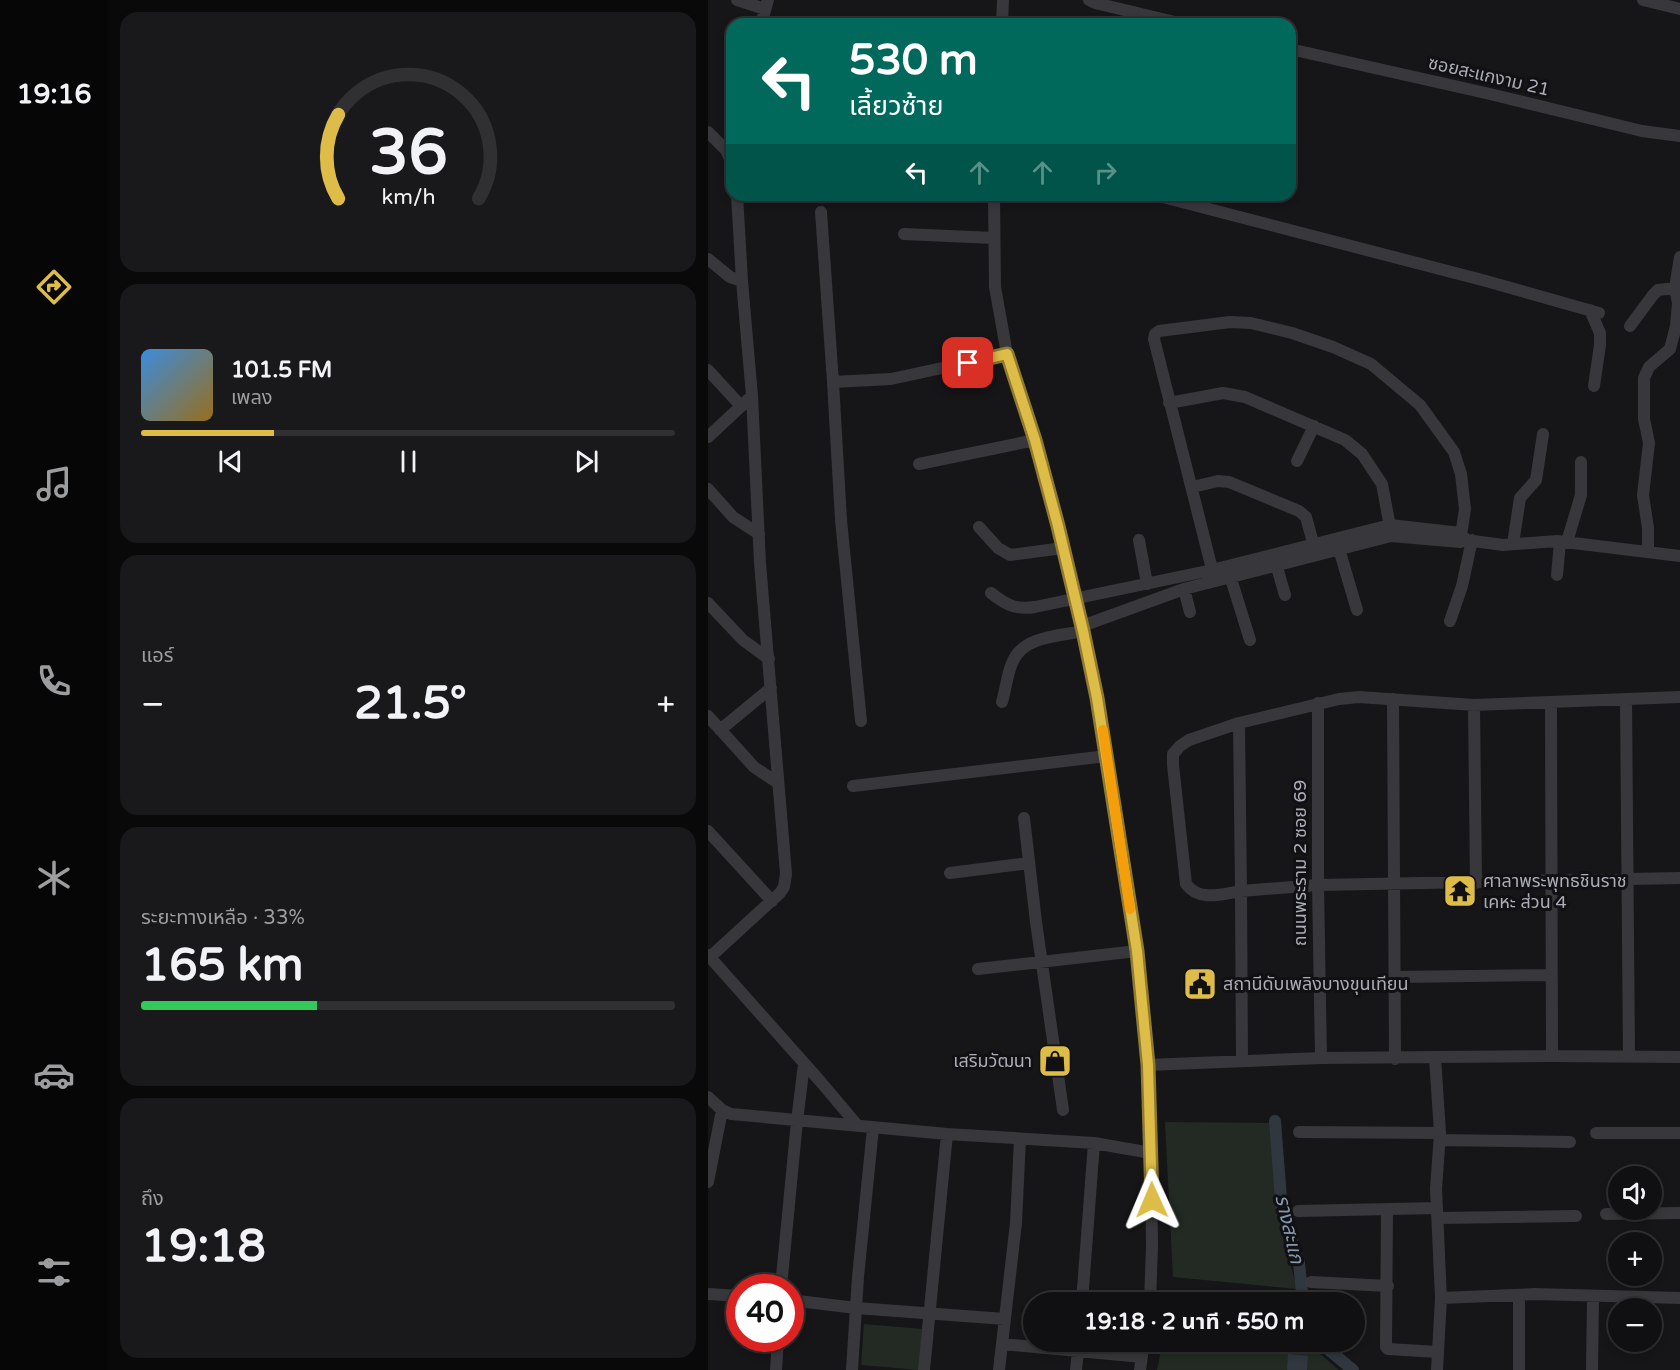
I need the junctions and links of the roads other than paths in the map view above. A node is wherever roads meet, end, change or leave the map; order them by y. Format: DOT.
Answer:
graph roads {
  1 [pos="736,0"];
  2 [pos="1004,0"];
  3 [pos="1089,0"];
  4 [pos="1643,0"];
  5 [pos="767,4"];
  6 [pos="1680,9"];
  7 [pos="1002,18"];
  8 [pos="1158,18"];
  9 [pos="1296,51"];
  10 [pos="708,132"];
  11 [pos="1680,136"];
  12 [pos="726,150"];
  13 [pos="737,201"];
  14 [pos="993,201"];
  15 [pos="1178,201"];
  16 [pos="821,212"];
  17 [pos="904,234"];
  18 [pos="993,238"];
  19 [pos="1680,257"];
  20 [pos="708,259"];
  21 [pos="742,281"];
  22 [pos="1675,288"];
  23 [pos="1630,326"];
  24 [pos="1007,354"];
  25 [pos="708,370"];
  26 [pos="833,382"];
  27 [pos="1594,386"];
  28 [pos="752,396"];
  29 [pos="1169,403"];
  30 [pos="741,406"];
  31 [pos="1314,426"];
  32 [pos="1543,434"];
  33 [pos="708,437"];
  34 [pos="1035,440"];
  35 [pos="1298,461"];
  36 [pos="1581,462"];
  37 [pos="919,464"];
  38 [pos="1192,487"];
  39 [pos="708,489"];
  40 [pos="979,527"];
  41 [pos="1391,530"];
  42 [pos="759,534"];
  43 [pos="1465,539"];
  44 [pos="1139,540"];
  45 [pos="1564,542"];
  46 [pos="1513,544"];
  47 [pos="1063,548"];
  48 [pos="1315,548"];
  49 [pos="1339,549"];
  50 [pos="1648,551"];
  51 [pos="1680,556"];
  52 [pos="1276,564"];
  53 [pos="1228,571"];
  54 [pos="1213,575"];
  55 [pos="1557,575"];
  56 [pos="1147,584"];
  57 [pos="1184,590"];
  58 [pos="991,593"];
  59 [pos="1285,596"];
  60 [pos="1076,598"];
  61 [pos="708,603"];
  62 [pos="1357,610"];
  63 [pos="1190,612"];
  64 [pos="1450,621"];
  65 [pos="1083,628"];
  66 [pos="1250,640"];
  67 [pos="769,659"];
  68 [pos="771,688"];
  69 [pos="1680,697"];
  70 [pos="1393,699"];
  71 [pos="1626,699"];
  72 [pos="1002,702"];
  73 [pos="1318,703"];
  74 [pos="1551,703"];
  75 [pos="1474,705"];
  76 [pos="708,716"];
  77 [pos="861,721"];
  78 [pos="1239,723"];
  79 [pos="720,730"];
  80 [pos="1107,756"];
  81 [pos="778,783"];
  82 [pos="853,786"];
  83 [pos="1024,818"];
  84 [pos="708,831"];
  85 [pos="1029,863"];
  86 [pos="950,873"];
  87 [pos="1626,878"];
  88 [pos="1680,878"];
  89 [pos="1551,882"];
  90 [pos="1476,883"];
  91 [pos="1318,885"];
  92 [pos="1395,885"];
  93 [pos="1241,891"];
  94 [pos="772,901"];
  95 [pos="1137,951"];
  96 [pos="709,956"];
  97 [pos="1041,961"];
  98 [pos="978,969"];
  99 [pos="1551,975"];
  100 [pos="1396,977"];
  101 [pos="1552,1056"];
  102 [pos="1629,1057"];
  103 [pos="1680,1057"];
  104 [pos="1321,1058"];
  105 [pos="1436,1058"];
  106 [pos="1395,1059"];
  107 [pos="1242,1061"];
  108 [pos="804,1064"];
  109 [pos="1148,1065"];
  110 [pos="708,1096"];
  111 [pos="722,1110"];
  112 [pos="1063,1110"];
  113 [pos="796,1120"];
  114 [pos="858,1126"];
  115 [pos="873,1128"];
  116 [pos="1299,1132"];
  117 [pos="1596,1133"];
  118 [pos="1680,1133"];
  119 [pos="947,1134"];
  120 [pos="1440,1136"];
  121 [pos="1020,1139"];
  122 [pos="1570,1142"];
  123 [pos="1094,1143"];
  124 [pos="1151,1153"];
  125 [pos="708,1182"];
  126 [pos="1387,1210"];
  127 [pos="1298,1211"];
  128 [pos="1438,1213"];
  129 [pos="1680,1213"];
  130 [pos="1606,1214"];
  131 [pos="1576,1216"];
  132 [pos="782,1274"];
  133 [pos="1311,1282"];
  134 [pos="1388,1286"];
  135 [pos="1083,1292"];
  136 [pos="1150,1292"];
  137 [pos="708,1294"];
  138 [pos="726,1295"];
  139 [pos="1519,1295"];
  140 [pos="1593,1297"];
  141 [pos="1441,1298"];
  142 [pos="1680,1298"];
  143 [pos="804,1302"];
  144 [pos="856,1308"];
  145 [pos="930,1314"];
  146 [pos="1005,1319"];
  147 [pos="1002,1344"];
  148 [pos="1023,1345"];
  149 [pos="777,1352"];
  150 [pos="1078,1352"];
  151 [pos="1113,1352"];
  152 [pos="1143,1352"];
  153 [pos="1438,1352"];
  154 [pos="1142,1357"];
  155 [pos="776,1370"];
  156 [pos="852,1370"];
  157 [pos="924,1370"];
  158 [pos="999,1370"];
  159 [pos="1076,1370"];
  160 [pos="1140,1370"];
  161 [pos="1437,1370"];
  162 [pos="1519,1370"];
  163 [pos="1593,1370"];
  1 -- 5 [label="street"];
  2 -- 7 [label="street"];
  3 -- 8 [label="street"];
  4 -- 6 [label="street"];
  9 -- 11 [label="street, ซอยสะแกงาม 21"];
  10 -- 12 [label="street"];
  13 -- 21 [label="street"];
  14 -- 18 [label="street"];
  15 -- 27 [label="street"];
  16 -- 26 [label="street"];
  17 -- 18 [label="street"];
  18 -- 24 [label="street"];
  19 -- 22 [label="street"];
  20 -- 21 [label="street"];
  21 -- 28 [label="street"];
  22 -- 23 [label="street"];
  22 -- 50 [label="street"];
  24 -- 26 [label="street"];
  24 -- 34 [label="street"];
  25 -- 30 [label="street"];
  26 -- 77 [label="street"];
  28 -- 30 [label="street"];
  28 -- 42 [label="street"];
  29 -- 31 [label="street"];
  29 -- 38 [label="street"];
  29 -- 43 [label="street"];
  30 -- 33 [label="street"];
  31 -- 35 [label="street"];
  31 -- 41 [label="street"];
  32 -- 46 [label="street"];
  34 -- 37 [label="street"];
  34 -- 47 [label="street"];
  36 -- 45 [label="street"];
  38 -- 48 [label="street"];
  38 -- 54 [label="street"];
  39 -- 42 [label="street"];
  40 -- 47 [label="street"];
  41 -- 43 [label="street"];
  41 -- 48 [label="street"];
  41 -- 49 [label="street"];
  42 -- 67 [label="street"];
  43 -- 46 [label="street"];
  43 -- 64 [label="street"];
  44 -- 56 [label="street"];
  45 -- 46 [label="street"];
  45 -- 50 [label="street"];
  45 -- 55 [label="street"];
  47 -- 60 [label="street"];
  48 -- 49 [label="street"];
  48 -- 52 [label="street"];
  48 -- 53 [label="street"];
  49 -- 62 [label="street"];
  50 -- 51 [label="street"];
  52 -- 53 [label="street"];
  52 -- 59 [label="street"];
  53 -- 54 [label="street"];
  53 -- 66 [label="street"];
  54 -- 56 [label="street"];
  54 -- 57 [label="street"];
  56 -- 60 [label="street"];
  57 -- 63 [label="street"];
  57 -- 65 [label="street"];
  58 -- 60 [label="street"];
  60 -- 65 [label="street"];
  61 -- 67 [label="street"];
  65 -- 72 [label="street"];
  65 -- 80 [label="street"];
  67 -- 68 [label="street"];
  68 -- 79 [label="street"];
  68 -- 81 [label="street"];
  69 -- 71 [label="street"];
  70 -- 73 [label="street"];
  70 -- 75 [label="street"];
  70 -- 92 [label="street"];
  71 -- 74 [label="street"];
  71 -- 87 [label="street"];
  73 -- 78 [label="street"];
  73 -- 91 [label="street, ถนนพระราม 2 ซอย 69"];
  74 -- 75 [label="street"];
  74 -- 89 [label="street"];
  75 -- 90 [label="street"];
  76 -- 79 [label="street"];
  78 -- 93 [label="street"];
  78 -- 93 [label="street"];
  79 -- 81 [label="street"];
  80 -- 82 [label="street"];
  80 -- 95 [label="street"];
  81 -- 94 [label="street"];
  83 -- 85 [label="street"];
  84 -- 94 [label="street"];
  85 -- 86 [label="street"];
  85 -- 97 [label="street"];
  87 -- 88 [label="street"];
  87 -- 89 [label="street"];
  87 -- 102 [label="street"];
  89 -- 90 [label="street"];
  89 -- 99 [label="street"];
  90 -- 92 [label="street"];
  91 -- 92 [label="street"];
  91 -- 93 [label="street"];
  91 -- 104 [label="street, ถนนพระราม 2 ซอย 69"];
  92 -- 100 [label="street"];
  93 -- 107 [label="street"];
  94 -- 96 [label="street"];
  95 -- 97 [label="street"];
  95 -- 109 [label="street"];
  96 -- 108 [label="street"];
  97 -- 98 [label="street"];
  97 -- 112 [label="street"];
  99 -- 100 [label="street"];
  99 -- 101 [label="street"];
  100 -- 106 [label="street"];
  101 -- 102 [label="street"];
  101 -- 105 [label="street"];
  102 -- 103 [label="street"];
  104 -- 106 [label="street"];
  104 -- 107 [label="street"];
  105 -- 106 [label="street"];
  105 -- 120 [label="street"];
  107 -- 109 [label="street"];
  108 -- 113 [label="street"];
  108 -- 114 [label="street"];
  109 -- 124 [label="street"];
  110 -- 111 [label="street"];
  111 -- 113 [label="street"];
  111 -- 125 [label="street"];
  113 -- 114 [label="street"];
  113 -- 132 [label="street"];
  114 -- 115 [label="street"];
  115 -- 119 [label="street"];
  115 -- 144 [label="street"];
  116 -- 120 [label="street"];
  117 -- 118 [label="street"];
  119 -- 121 [label="street"];
  119 -- 145 [label="street"];
  120 -- 122 [label="street"];
  120 -- 128 [label="street"];
  121 -- 123 [label="street"];
  121 -- 146 [label="street"];
  123 -- 124 [label="street"];
  123 -- 135 [label="street"];
  124 -- 136 [label="street"];
  126 -- 127 [label="street"];
  126 -- 128 [label="street"];
  126 -- 134 [label="street"];
  128 -- 131 [label="street"];
  128 -- 141 [label="street"];
  129 -- 130 [label="street"];
  133 -- 134 [label="street"];
  134 -- 153 [label="street"];
  137 -- 138 [label="street"];
  139 -- 140 [label="street"];
  139 -- 141 [label="street"];
  139 -- 162 [label="street"];
  140 -- 142 [label="street"];
  140 -- 163 [label="street"];
  141 -- 153 [label="street"];
  143 -- 144 [label="street"];
  144 -- 145 [label="street"];
  144 -- 156 [label="street"];
  145 -- 146 [label="street"];
  145 -- 157 [label="street"];
  146 -- 147 [label="street"];
  147 -- 148 [label="street"];
  147 -- 158 [label="street"];
  149 -- 155 [label="street"];
  150 -- 159 [label="street"];
  151 -- 154 [label="street"];
  152 -- 154 [label="street"];
  153 -- 161 [label="street"];
  154 -- 160 [label="street"];
}
